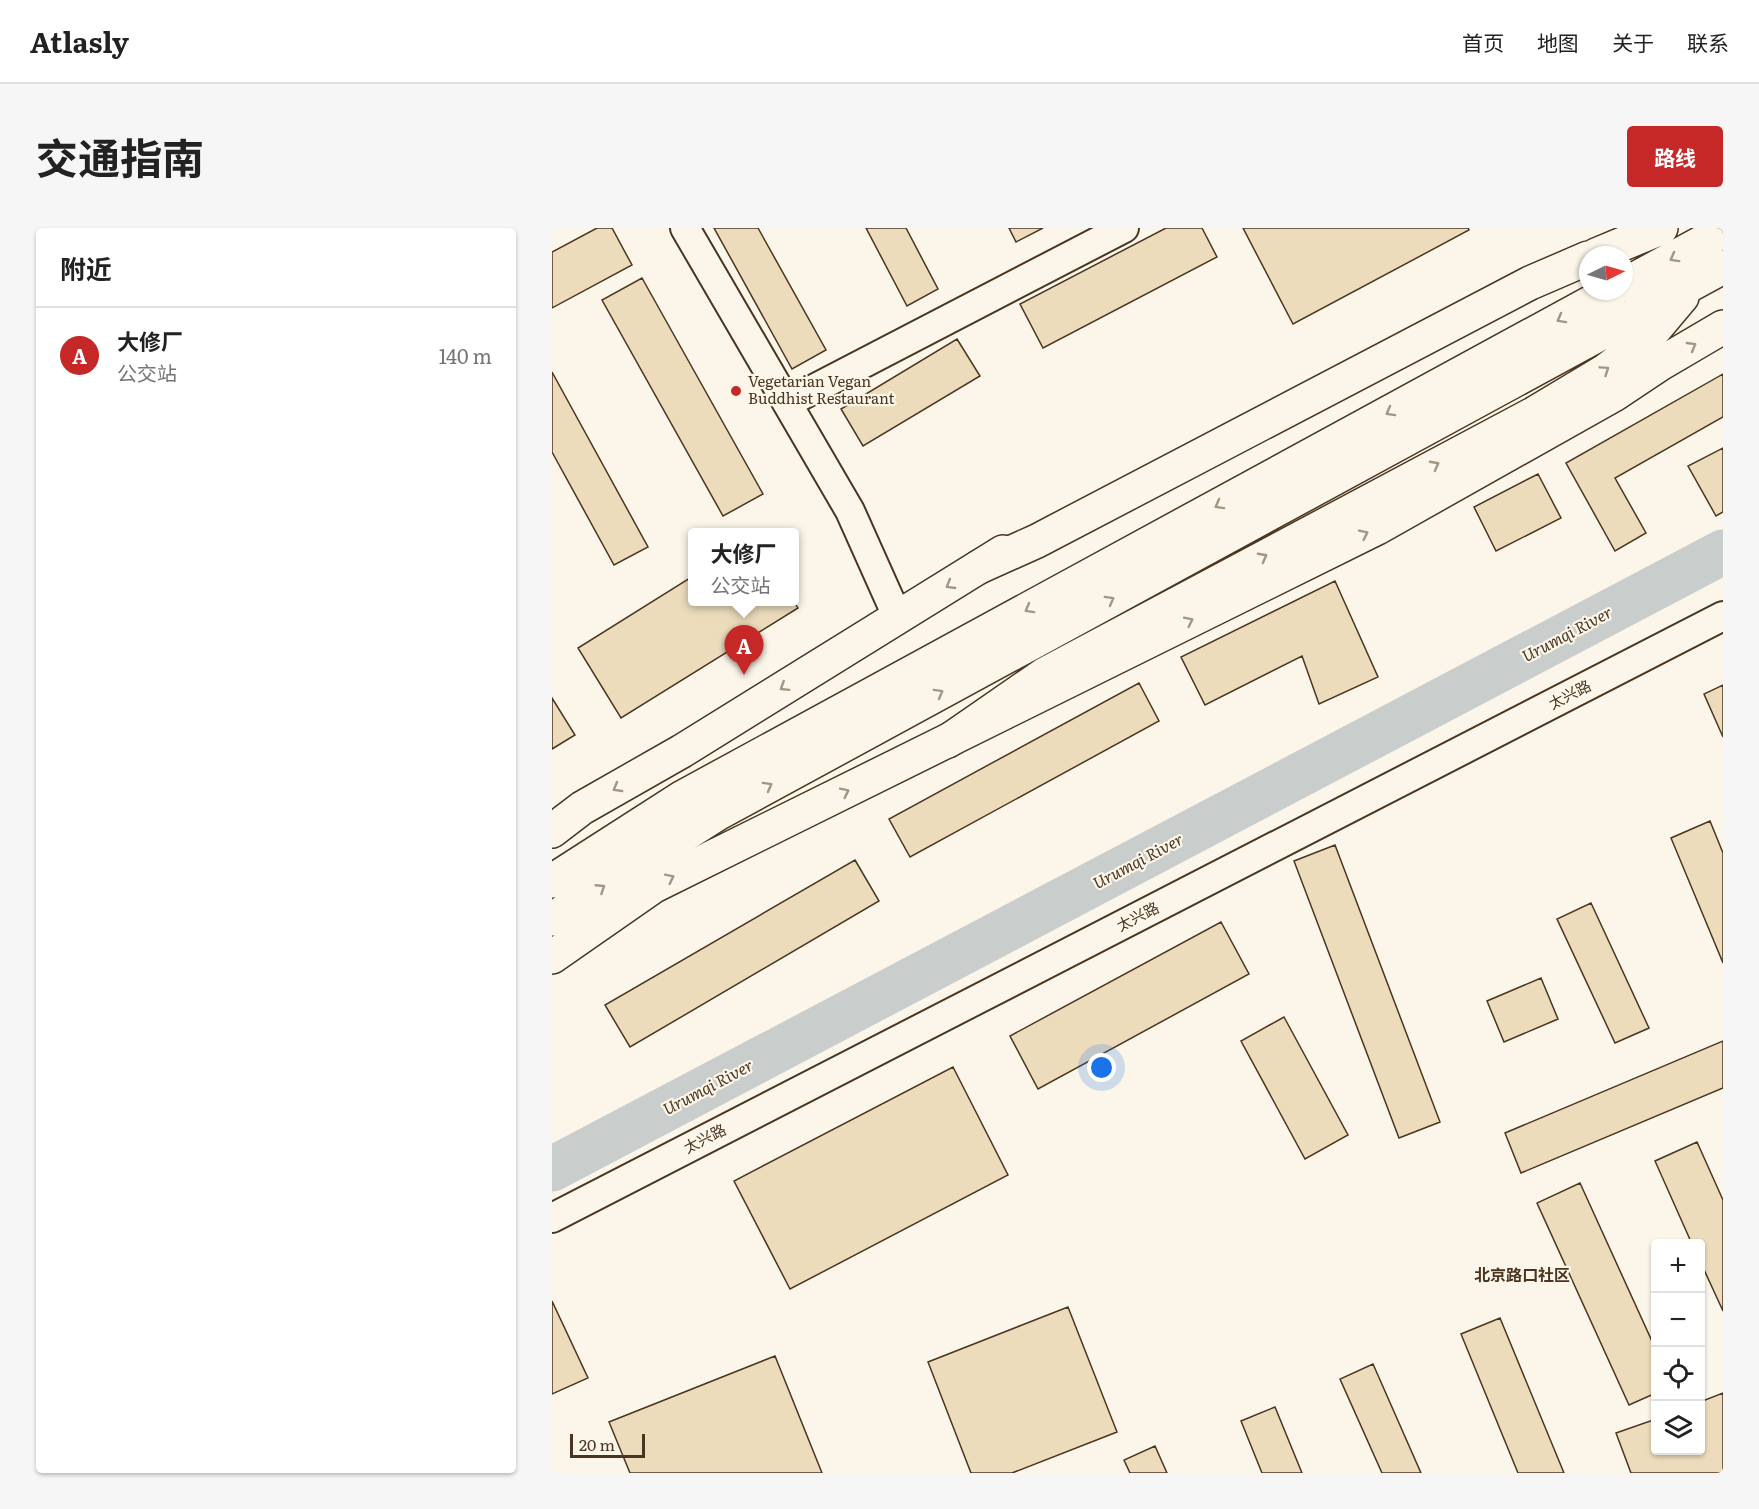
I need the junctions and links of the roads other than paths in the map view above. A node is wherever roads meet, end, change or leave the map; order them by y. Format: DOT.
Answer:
graph roads {
  1 [pos="685,228"];
  2 [pos="1124,228"];
  3 [pos="1634,228"];
  4 [pos="1661,228"];
  5 [pos="1723,231"];
  6 [pos="1618,246"];
  7 [pos="1579,262"];
  8 [pos="1723,267"];
  9 [pos="1633,280"];
  10 [pos="1694,283"];
  11 [pos="1595,300"];
  12 [pos="1723,327"];
  13 [pos="787,403"];
  14 [pos="979,567"];
  15 [pos="897,616"];
  16 [pos="1723,616"];
  17 [pos="948,741"];
  18 [pos="552,831"];
  19 [pos="552,880"];
  20 [pos="552,920"];
  21 [pos="552,957"];
  22 [pos="552,1218"];
  1 -- 13 [label="street"];
  2 -- 13 [label="street"];
  3 -- 14 [label="main road"];
  4 -- 6 [label="main road"];
  5 -- 9 [label="main road, one-way"];
  7 -- 14 [label="main road"];
  8 -- 10 [label="main road"];
  17 -- 10 [label="main road, one-way"];
  20 -- 10 [label="main road, one-way"];
  11 -- 19 [label="main road, one-way"];
  17 -- 12 [label="main road, one-way"];
  13 -- 15 [label="street"];
  14 -- 15 [label="main road, one-way"];
  15 -- 18 [label="main road, one-way"];
  16 -- 22 [label="street, 太兴路"];
  21 -- 17 [label="main road, one-way"];
}
